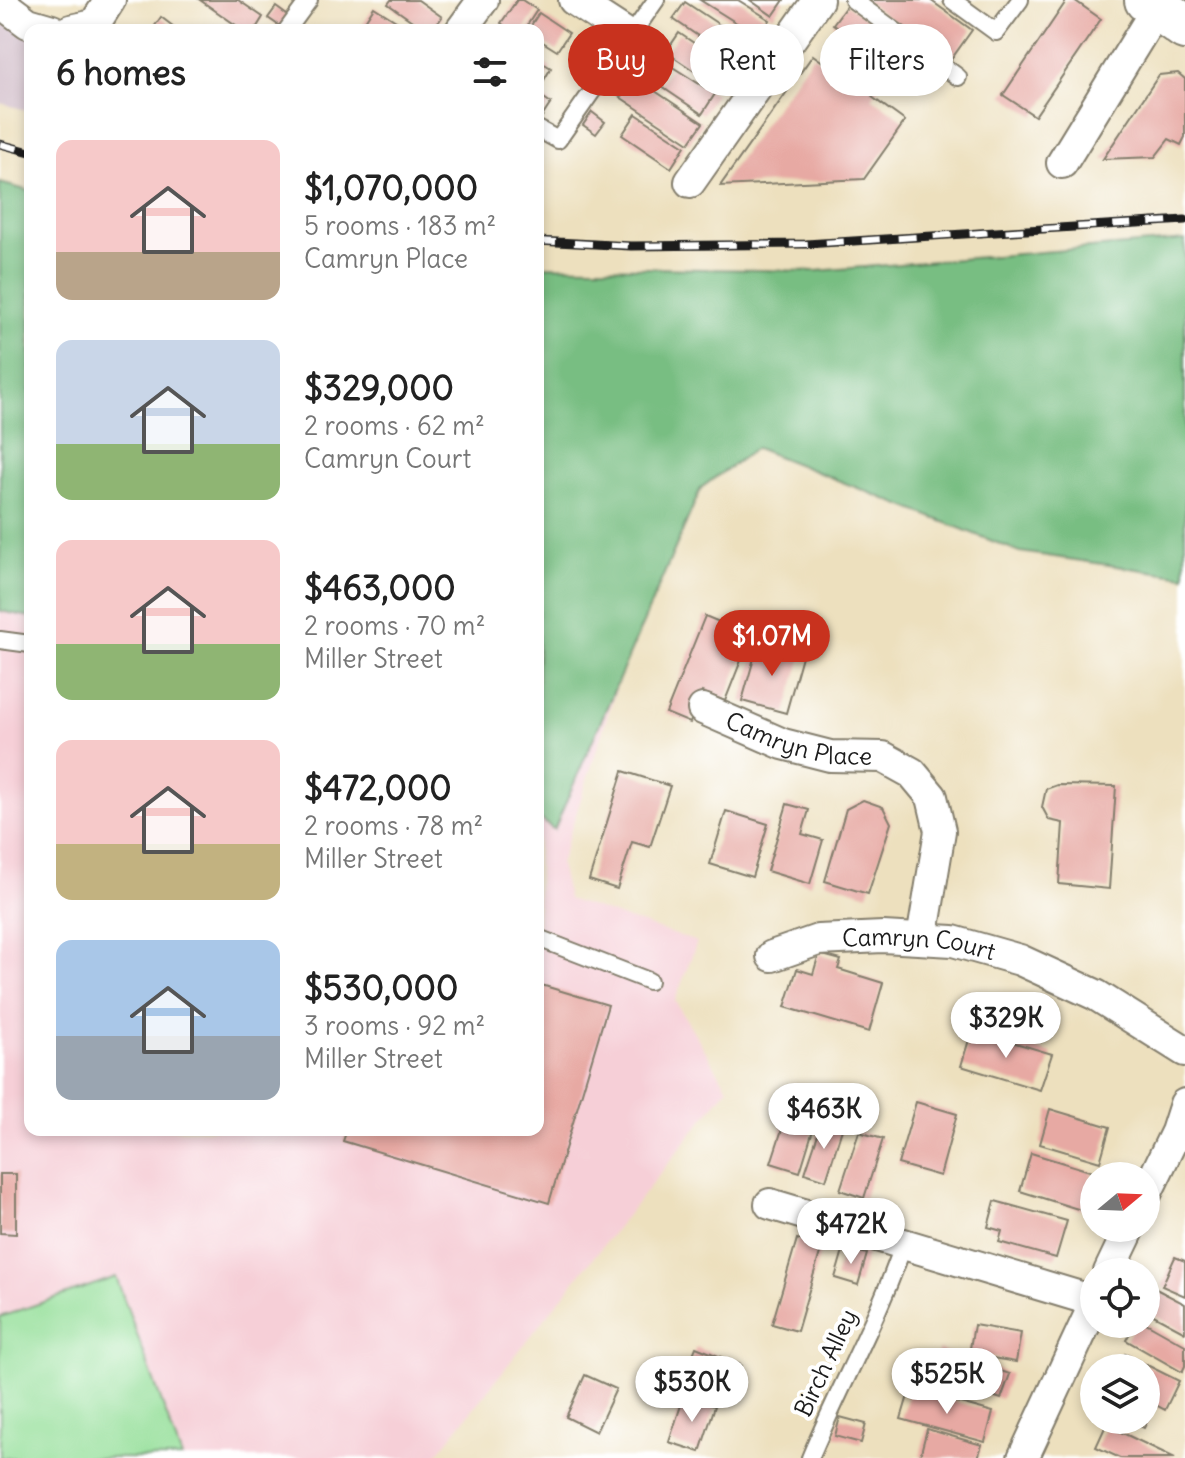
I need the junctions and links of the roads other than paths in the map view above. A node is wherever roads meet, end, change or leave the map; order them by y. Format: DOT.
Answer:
graph roads {
  1 [pos="110,0"];
  2 [pos="309,0"];
  3 [pos="483,0"];
  4 [pos="574,0"];
  5 [pos="656,0"];
  6 [pos="818,0"];
  7 [pos="853,0"];
  8 [pos="952,0"];
  9 [pos="1020,0"];
  10 [pos="0,2"];
  11 [pos="1163,9"];
  12 [pos="31,24"];
  13 [pos="95,24"];
  14 [pos="291,24"];
  15 [pos="465,24"];
  16 [pos="611,24"];
  17 [pos="640,24"];
  18 [pos="958,77"];
  19 [pos="589,96"];
  20 [pos="544,132"];
  21 [pos="1062,163"];
  22 [pos="690,182"];
  23 [pos="0,640"];
  24 [pos="24,643"];
  25 [pos="703,709"];
  26 [pos="922,939"];
  27 [pos="544,940"];
  28 [pos="772,956"];
  29 [pos="649,981"];
  30 [pos="1185,1051"];
  31 [pos="1185,1104"];
  32 [pos="1160,1165"];
  33 [pos="770,1204"];
  34 [pos="904,1243"];
  35 [pos="1080,1299"];
  36 [pos="1080,1334"];
  37 [pos="810,1458"];
  38 [pos="1023,1458"];
  1 -- 13 [label="street"];
  2 -- 14 [label="lane"];
  3 -- 15 [label="street"];
  4 -- 16 [label="street"];
  5 -- 17 [label="lane"];
  6 -- 22 [label="street"];
  7 -- 18 [label="lane"];
  8 -- 9 [label="lane"];
  10 -- 12 [label="street"];
  11 -- 21 [label="street"];
  19 -- 20 [label="lane"];
  23 -- 24 [label="lane"];
  25 -- 26 [label="street, Camryn Place"];
  26 -- 28 [label="street, Camryn Court"];
  26 -- 30 [label="street, Camryn Court"];
  27 -- 29 [label="lane"];
  31 -- 32 [label="street"];
  33 -- 34 [label="street"];
  34 -- 35 [label="street"];
  34 -- 37 [label="lane, Birch Alley"];
  36 -- 38 [label="street"];
}
